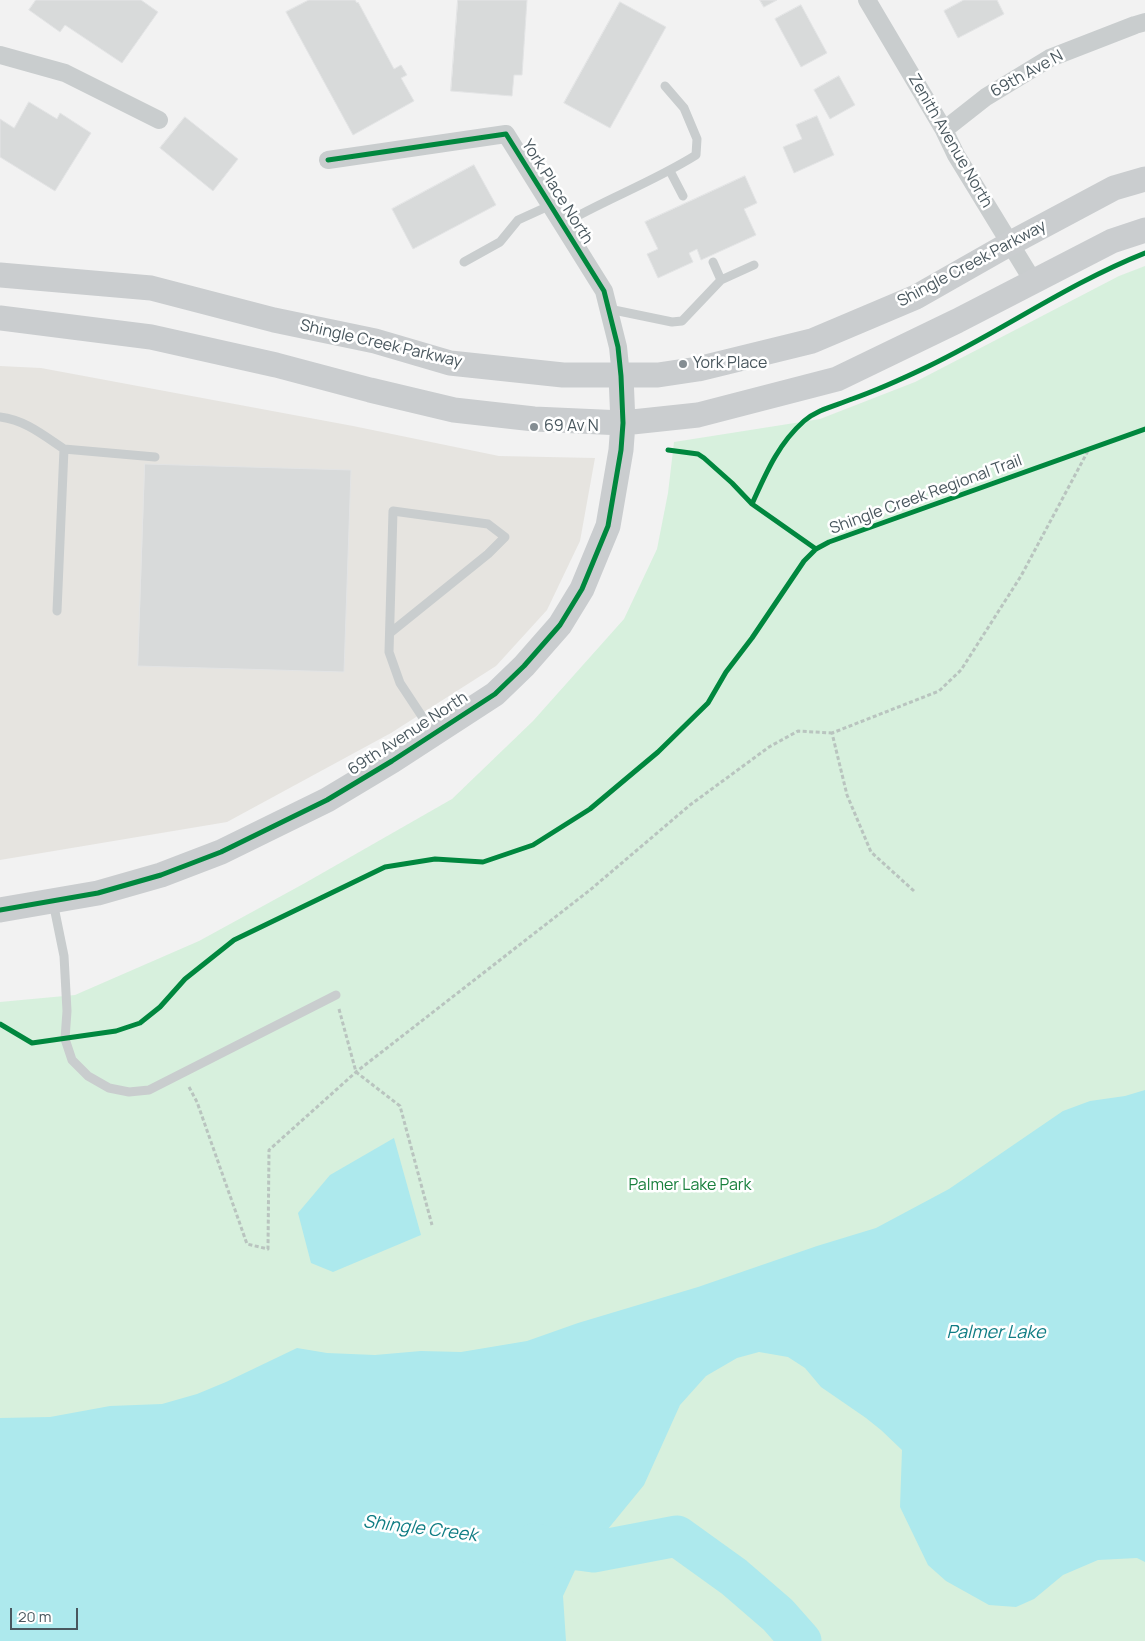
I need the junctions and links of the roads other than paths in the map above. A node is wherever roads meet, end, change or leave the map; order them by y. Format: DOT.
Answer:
graph roads {
  1 [pos="867,0"];
  2 [pos="1145,22"];
  3 [pos="0,55"];
  4 [pos="665,86"];
  5 [pos="159,120"];
  6 [pos="944,130"];
  7 [pos="328,160"];
  8 [pos="670,171"];
  9 [pos="1145,179"];
  10 [pos="683,196"];
  11 [pos="551,205"];
  12 [pos="563,224"];
  13 [pos="1145,230"];
  14 [pos="1011,243"];
  15 [pos="464,262"];
  16 [pos="713,262"];
  17 [pos="754,265"];
  18 [pos="0,275"];
  19 [pos="721,280"];
  20 [pos="1033,281"];
  21 [pos="609,309"];
  22 [pos="0,318"];
  23 [pos="621,376"];
  24 [pos="0,417"];
  25 [pos="623,423"];
  26 [pos="64,449"];
  27 [pos="155,457"];
  28 [pos="57,612"];
  29 [pos="390,632"];
  30 [pos="434,733"];
  31 [pos="53,902"];
  32 [pos="0,910"];
  33 [pos="336,995"];
  1 -- 6 [label="street, Zenith Avenue North"];
  2 -- 6 [label="street, 69th Ave N"];
  3 -- 5 [label="street"];
  4 -- 8 [label="lane"];
  6 -- 14 [label="street, Zenith Avenue North"];
  7 -- 11 [label="street, York Place North"];
  8 -- 10 [label="lane"];
  8 -- 12 [label="lane"];
  9 -- 14 [label="street, Shingle Creek Parkway"];
  11 -- 12 [label="street, York Place North"];
  11 -- 15 [label="lane"];
  12 -- 21 [label="street, York Place North"];
  13 -- 20 [label="street"];
  14 -- 20 [label="street, Zenith Avenue North"];
  14 -- 23 [label="street, Shingle Creek Parkway"];
  16 -- 19 [label="lane"];
  17 -- 19 [label="lane"];
  18 -- 23 [label="street, Shingle Creek Parkway"];
  19 -- 21 [label="lane"];
  20 -- 25 [label="street"];
  21 -- 23 [label="street, York Place North"];
  22 -- 25 [label="street"];
  23 -- 25 [label="street, 69th Avenue North"];
  24 -- 26 [label="lane"];
  25 -- 30 [label="street, 69th Avenue North"];
  26 -- 27 [label="lane"];
  26 -- 28 [label="lane"];
  29 -- 29 [label="lane"];
  29 -- 30 [label="lane"];
  30 -- 31 [label="street, 69th Avenue North"];
  31 -- 32 [label="street, 69th Avenue North"];
  31 -- 33 [label="lane"];
}
